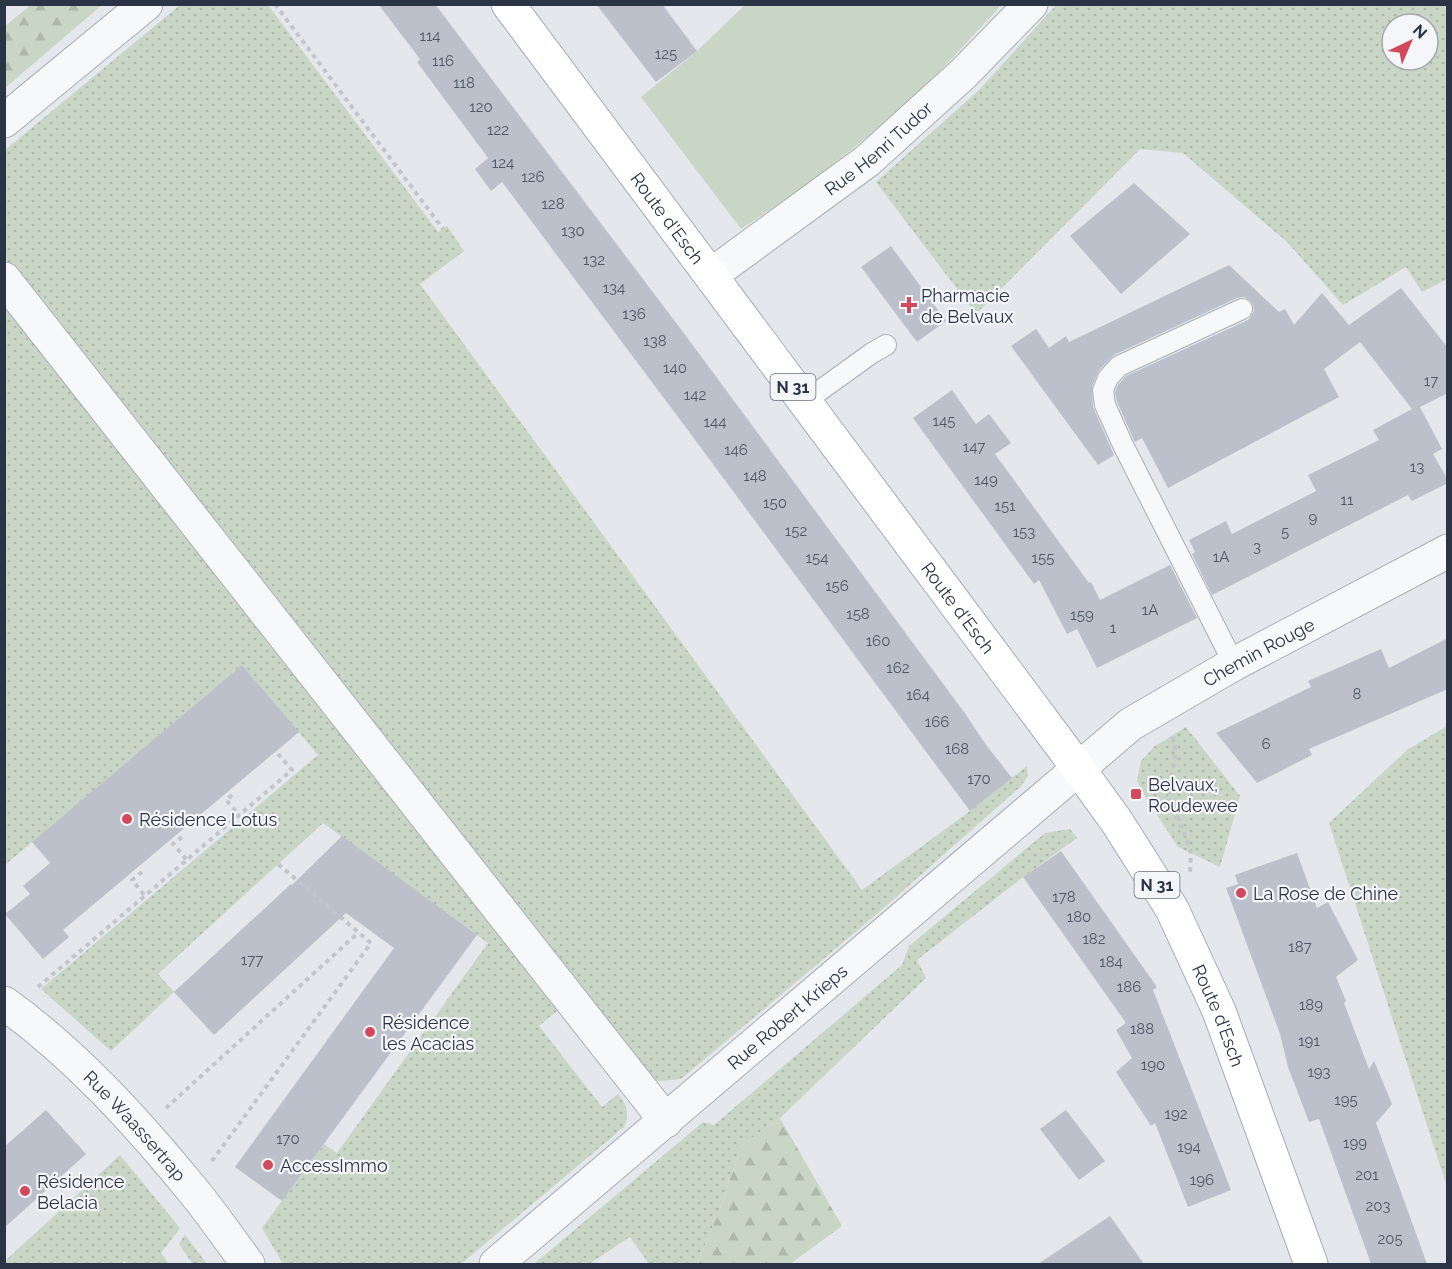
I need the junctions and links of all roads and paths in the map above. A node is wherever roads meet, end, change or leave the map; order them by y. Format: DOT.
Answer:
graph roads {
  1 [pos="146,4"];
  2 [pos="275,4"];
  3 [pos="508,4"];
  4 [pos="1031,4"];
  5 [pos="4,121"];
  6 [pos="443,229"];
  7 [pos="711,275"];
  8 [pos="4,279"];
  9 [pos="1242,309"];
  10 [pos="886,345"];
  11 [pos="804,402"];
  12 [pos="1448,551"];
  13 [pos="1234,664"];
  14 [pos="1156,711"];
  15 [pos="278,754"];
  16 [pos="1078,768"];
  17 [pos="232,795"];
  18 [pos="239,815"];
  19 [pos="182,837"];
  20 [pos="187,860"];
  21 [pos="278,864"];
  22 [pos="142,872"];
  23 [pos="145,896"];
  24 [pos="1173,909"];
  25 [pos="358,933"];
  26 [pos="8,1006"];
  27 [pos="174,1101"];
  28 [pos="666,1121"];
  29 [pos="229,1138"];
  30 [pos="248,1264"];
  31 [pos="496,1264"];
  32 [pos="1311,1264"];
  1 -- 5 [label="street"];
  2 -- 6 [label="path"];
  3 -- 7 [label="main road, Route d'Esch / N 31"];
  4 -- 7 [label="street, Rue Henri Tudor"];
  7 -- 11 [label="main road, Route d'Esch / N 31"];
  8 -- 28 [label="street"];
  9 -- 13 [label="lane"];
  10 -- 11 [label="lane"];
  11 -- 16 [label="main road, Route d'Esch / N 31"];
  12 -- 13 [label="street, Chemin Rouge"];
  13 -- 14 [label="street, Chemin Rouge"];
  14 -- 16 [label="street, Chemin Rouge"];
  14 -- 24 [label="path"];
  15 -- 18 [label="path"];
  16 -- 24 [label="main road, Route d'Esch / N 31"];
  16 -- 28 [label="street, Rue Robert Krieps"];
  17 -- 18 [label="path"];
  18 -- 20 [label="path"];
  19 -- 20 [label="path"];
  20 -- 23 [label="path"];
  21 -- 25 [label="path"];
  22 -- 23 [label="path"];
  23 -- 26 [label="path"];
  24 -- 32 [label="main road, Route d'Esch / N 31"];
  25 -- 27 [label="path"];
  25 -- 29 [label="path"];
  26 -- 30 [label="street, Rue Waassertrap"];
  28 -- 31 [label="street, Rue Robert Krieps"];
}
